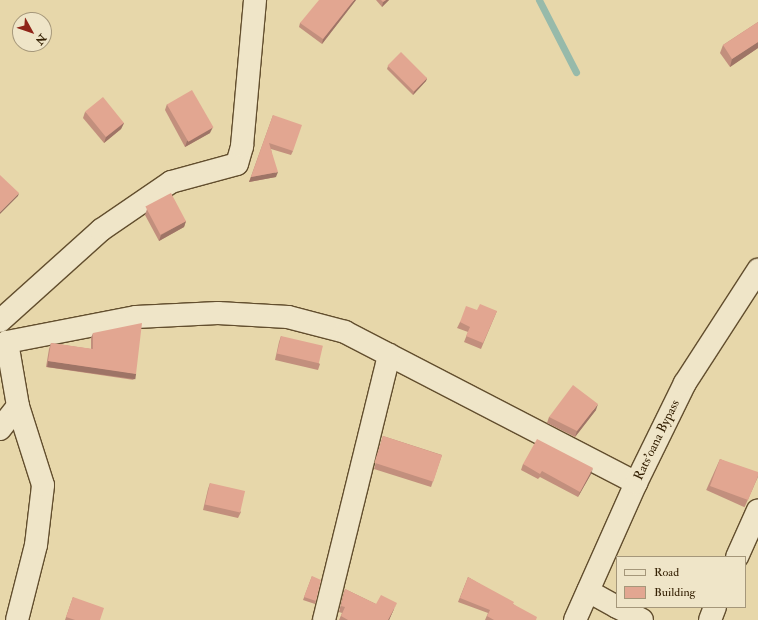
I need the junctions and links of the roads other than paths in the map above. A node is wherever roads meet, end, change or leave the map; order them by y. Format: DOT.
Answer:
graph roads {
  1 [pos="254,0"];
  2 [pos="758,270"];
  3 [pos="0,321"];
  4 [pos="3,338"];
  5 [pos="390,355"];
  6 [pos="18,406"];
  7 [pos="0,429"];
  8 [pos="636,483"];
  9 [pos="758,510"];
  10 [pos="737,556"];
  11 [pos="588,591"];
  12 [pos="616,606"];
  13 [pos="619,608"];
  14 [pos="715,608"];
  15 [pos="17,620"];
  16 [pos="324,620"];
  17 [pos="575,620"];
  18 [pos="642,620"];
  19 [pos="710,620"];
  1 -- 3 [label="street"];
  2 -- 8 [label="street, Rats'oana Bypass"];
  4 -- 5 [label="street"];
  4 -- 6 [label="street"];
  5 -- 8 [label="street"];
  5 -- 16 [label="street"];
  6 -- 7 [label="street"];
  6 -- 15 [label="street"];
  8 -- 11 [label="street, Rats'oana Bypass"];
  9 -- 10 [label="street"];
  11 -- 12 [label="street"];
  11 -- 17 [label="street, Rats'oana Bypass"];
  13 -- 18 [label="street"];
  14 -- 19 [label="street"];
}
